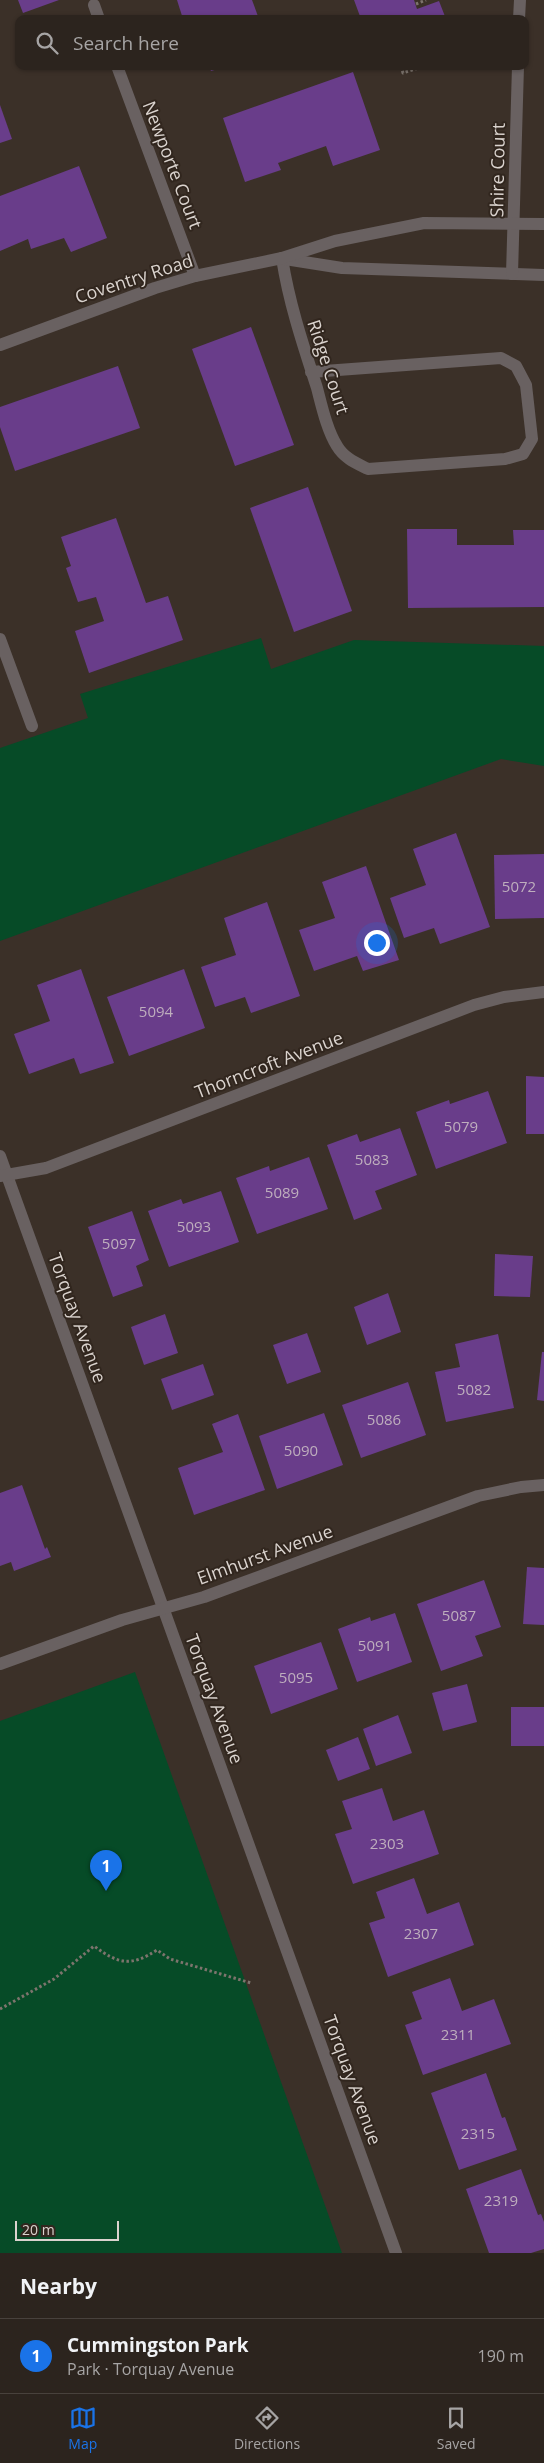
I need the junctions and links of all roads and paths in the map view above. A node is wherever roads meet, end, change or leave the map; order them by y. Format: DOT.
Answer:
graph roads {
  1 [pos="426,0"];
  2 [pos="520,0"];
  3 [pos="416,4"];
  4 [pos="94,5"];
  5 [pos="98,15"];
  6 [pos="519,15"];
  7 [pos="119,70"];
  8 [pos="402,70"];
  9 [pos="412,70"];
  10 [pos="518,70"];
  11 [pos="514,223"];
  12 [pos="544,224"];
  13 [pos="282,258"];
  14 [pos="512,274"];
  15 [pos="544,275"];
  16 [pos="196,276"];
  17 [pos="0,344"];
  18 [pos="311,372"];
  19 [pos="0,639"];
  20 [pos="32,726"];
  21 [pos="544,992"];
  22 [pos="0,1156"];
  23 [pos="3,1175"];
  24 [pos="544,1485"];
  25 [pos="163,1610"];
  26 [pos="0,1664"];
  27 [pos="251,1983"];
  28 [pos="0,2009"];
  29 [pos="396,2253"];
  1 -- 3 [label="path"];
  2 -- 6 [label="street"];
  4 -- 5 [label="street"];
  7 -- 16 [label="street, Newporte Court"];
  8 -- 9 [label="path"];
  10 -- 11 [label="street, Shire Court"];
  11 -- 12 [label="street, Coventry Road"];
  11 -- 13 [label="street, Coventry Road"];
  11 -- 14 [label="street, Shire Court"];
  13 -- 14 [label="street, Coventry Road"];
  13 -- 16 [label="street, Coventry Road"];
  13 -- 18 [label="street, Ridge Court"];
  14 -- 15 [label="street, Coventry Road"];
  16 -- 17 [label="street, Coventry Road"];
  18 -- 18 [label="street, Ridge Court"];
  19 -- 20 [label="street"];
  21 -- 23 [label="street, Thorncroft Avenue"];
  22 -- 23 [label="street, Torquay Avenue"];
  23 -- 25 [label="street, Torquay Avenue"];
  24 -- 25 [label="street, Elmhurst Avenue"];
  25 -- 26 [label="street, Elmhurst Avenue"];
  25 -- 29 [label="street, Torquay Avenue"];
  27 -- 28 [label="path"];
}
